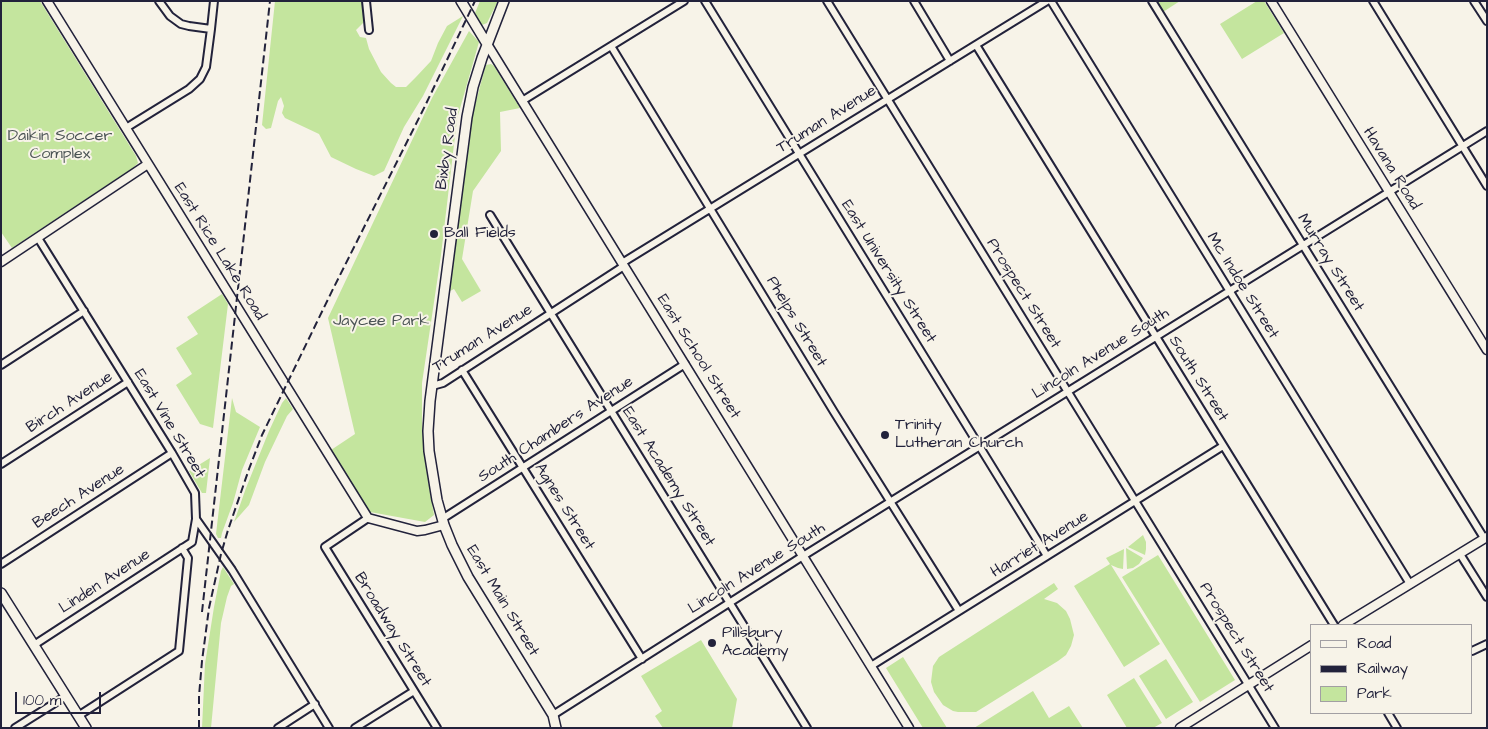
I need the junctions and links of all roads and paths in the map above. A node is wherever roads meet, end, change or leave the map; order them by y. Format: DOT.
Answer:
graph roads {
  1 [pos="47,1"];
  2 [pos="160,1"];
  3 [pos="214,1"];
  4 [pos="366,1"];
  5 [pos="461,1"];
  6 [pos="504,1"];
  7 [pos="684,1"];
  8 [pos="705,1"];
  9 [pos="827,1"];
  10 [pos="914,1"];
  11 [pos="1049,1"];
  12 [pos="1152,1"];
  13 [pos="1271,1"];
  14 [pos="1373,1"];
  15 [pos="1474,1"];
  16 [pos="1487,21"];
  17 [pos="211,29"];
  18 [pos="368,30"];
  19 [pos="487,44"];
  20 [pos="976,45"];
  21 [pos="611,46"];
  22 [pos="950,61"];
  23 [pos="888,99"];
  24 [pos="522,101"];
  25 [pos="126,128"];
  26 [pos="1487,131"];
  27 [pos="1462,146"];
  28 [pos="799,154"];
  29 [pos="148,164"];
  30 [pos="1487,186"];
  31 [pos="1388,191"];
  32 [pos="710,208"];
  33 [pos="490,215"];
  34 [pos="38,238"];
  35 [pos="1302,245"];
  36 [pos="1,262"];
  37 [pos="623,264"];
  38 [pos="1229,290"];
  39 [pos="442,306"];
  40 [pos="84,311"];
  41 [pos="551,312"];
  42 [pos="1156,336"];
  43 [pos="1487,350"];
  44 [pos="685,364"];
  45 [pos="1,365"];
  46 [pos="462,370"];
  47 [pos="128,382"];
  48 [pos="432,386"];
  49 [pos="1067,391"];
  50 [pos="612,411"];
  51 [pos="979,446"];
  52 [pos="1224,446"];
  53 [pos="172,453"];
  54 [pos="1,464"];
  55 [pos="524,467"];
  56 [pos="891,501"];
  57 [pos="1135,502"];
  58 [pos="196,518"];
  59 [pos="368,518"];
  60 [pos="443,522"];
  61 [pos="1485,538"];
  62 [pos="192,542"];
  63 [pos="182,548"];
  64 [pos="1460,554"];
  65 [pos="803,556"];
  66 [pos="1047,556"];
  67 [pos="1,564"];
  68 [pos="1410,584"];
  69 [pos="1,592"];
  70 [pos="1487,597"];
  71 [pos="730,603"];
  72 [pos="959,611"];
  73 [pos="1333,624"];
  74 [pos="1345,624"];
  75 [pos="1487,644"];
  76 [pos="34,645"];
  77 [pos="1310,646"];
  78 [pos="1473,651"];
  79 [pos="642,659"];
  80 [pos="871,666"];
  81 [pos="1249,685"];
  82 [pos="414,692"];
  83 [pos="66,696"];
  84 [pos="315,704"];
  85 [pos="1389,714"];
  86 [pos="554,715"];
  87 [pos="78,716"];
  88 [pos="554,727"];
  89 [pos="15,728"];
  90 [pos="86,728"];
  91 [pos="278,728"];
  92 [pos="329,728"];
  93 [pos="355,728"];
  94 [pos="437,728"];
  95 [pos="807,728"];
  96 [pos="909,728"];
  97 [pos="1180,728"];
  98 [pos="1275,728"];
  99 [pos="1397,728"];
  1 -- 25 [label="street, East Rice Lake Road"];
  2 -- 17 [label="street"];
  3 -- 17 [label="street"];
  4 -- 18 [label="street"];
  5 -- 19 [label="main road, East School Street"];
  6 -- 19 [label="main road, Bixby Road"];
  7 -- 21 [label="street"];
  8 -- 28 [label="street, East University Street"];
  9 -- 23 [label="street, Prospect Street"];
  10 -- 22 [label="street"];
  11 -- 20 [label="street, Truman Avenue"];
  11 -- 38 [label="street, Mc Indoe Street"];
  12 -- 35 [label="street, Murray Street"];
  13 -- 31 [label="street, Havana Road"];
  14 -- 27 [label="street"];
  15 -- 16 [label="street"];
  17 -- 25 [label="street"];
  19 -- 24 [label="street, East School Street"];
  19 -- 39 [label="main road, Bixby Road"];
  20 -- 22 [label="street, Truman Avenue"];
  20 -- 42 [label="street, South Street"];
  21 -- 24 [label="street"];
  21 -- 32 [label="street, Phelps Street"];
  22 -- 23 [label="street, Truman Avenue"];
  23 -- 28 [label="street, Truman Avenue"];
  23 -- 49 [label="street, Prospect Street"];
  24 -- 37 [label="street, East School Street"];
  25 -- 29 [label="street, East Rice Lake Road"];
  26 -- 27 [label="street, Lincoln Avenue South"];
  27 -- 30 [label="street"];
  27 -- 31 [label="street, Lincoln Avenue South"];
  28 -- 32 [label="street, Truman Avenue"];
  28 -- 51 [label="street, East University Street"];
  29 -- 34 [label="street"];
  29 -- 59 [label="street, East Rice Lake Road"];
  31 -- 35 [label="street, Lincoln Avenue South"];
  31 -- 43 [label="street, Havana Road"];
  32 -- 37 [label="street, Truman Avenue"];
  32 -- 56 [label="street, Phelps Street"];
  33 -- 41 [label="street, East Academy Street"];
  34 -- 36 [label="street"];
  34 -- 40 [label="street, East Vine Street"];
  35 -- 38 [label="street, Lincoln Avenue South"];
  35 -- 61 [label="street, Murray Street"];
  37 -- 41 [label="street, Truman Avenue"];
  37 -- 44 [label="street, East School Street"];
  38 -- 42 [label="street, Lincoln Avenue South"];
  38 -- 68 [label="street, Mc Indoe Street"];
  39 -- 48 [label="main road, East Main Street"];
  40 -- 45 [label="street"];
  40 -- 47 [label="street, East Vine Street"];
  41 -- 46 [label="street, Truman Avenue"];
  41 -- 50 [label="street, East Academy Street"];
  42 -- 49 [label="street, Lincoln Avenue South"];
  42 -- 52 [label="street, South Street"];
  44 -- 50 [label="street, South Chambers Avenue"];
  44 -- 65 [label="street, East School Street"];
  46 -- 48 [label="street, Truman Avenue"];
  46 -- 55 [label="street, Agnes Street"];
  47 -- 53 [label="street, East Vine Street"];
  47 -- 54 [label="street, Birch Avenue"];
  48 -- 60 [label="main road, East Main Street"];
  49 -- 51 [label="street, Lincoln Avenue South"];
  49 -- 57 [label="street, Prospect Street"];
  50 -- 55 [label="street, South Chambers Avenue"];
  50 -- 71 [label="street, East Academy Street"];
  51 -- 56 [label="street, Lincoln Avenue South"];
  51 -- 66 [label="street, East University Street"];
  52 -- 57 [label="street, Harriet Avenue"];
  52 -- 73 [label="street, South Street"];
  53 -- 58 [label="street, East Vine Street"];
  53 -- 67 [label="street, Beech Avenue"];
  55 -- 60 [label="street, South Chambers Avenue"];
  55 -- 79 [label="street, Agnes Street"];
  56 -- 65 [label="street, Lincoln Avenue South"];
  56 -- 72 [label="street, Phelps Street"];
  57 -- 66 [label="street, Harriet Avenue"];
  57 -- 81 [label="street, Prospect Street"];
  58 -- 62 [label="street, East Vine Street"];
  58 -- 84 [label="street"];
  59 -- 60 [label="street, South Chambers Avenue"];
  59 -- 82 [label="street, Broadway Street"];
  60 -- 86 [label="main road, East Main Street"];
  61 -- 64 [label="street"];
  62 -- 63 [label="street, Linden Avenue"];
  63 -- 76 [label="street, Linden Avenue"];
  63 -- 87 [label="street"];
  64 -- 68 [label="street"];
  64 -- 70 [label="street"];
  65 -- 71 [label="street, Lincoln Avenue South"];
  65 -- 80 [label="street, East School Street"];
  66 -- 72 [label="street, Harriet Avenue"];
  68 -- 74 [label="street"];
  69 -- 76 [label="main road"];
  71 -- 79 [label="street, Lincoln Avenue South"];
  71 -- 95 [label="street, East Academy Street"];
  72 -- 80 [label="street, Harriet Avenue"];
  75 -- 78 [label="street"];
  76 -- 83 [label="main road"];
  77 -- 81 [label="street"];
  79 -- 86 [label="street, Lincoln Avenue South"];
  80 -- 96 [label="street, East School Street"];
  81 -- 97 [label="street"];
  81 -- 98 [label="street, Prospect Street"];
  82 -- 93 [label="street"];
  82 -- 94 [label="street, Broadway Street"];
  83 -- 87 [label="main road"];
  83 -- 89 [label="street"];
  84 -- 91 [label="street"];
  84 -- 92 [label="street"];
  85 -- 99 [label="street"];
  86 -- 88 [label="main road, East Main Street"];
  87 -- 90 [label="main road"];
}
